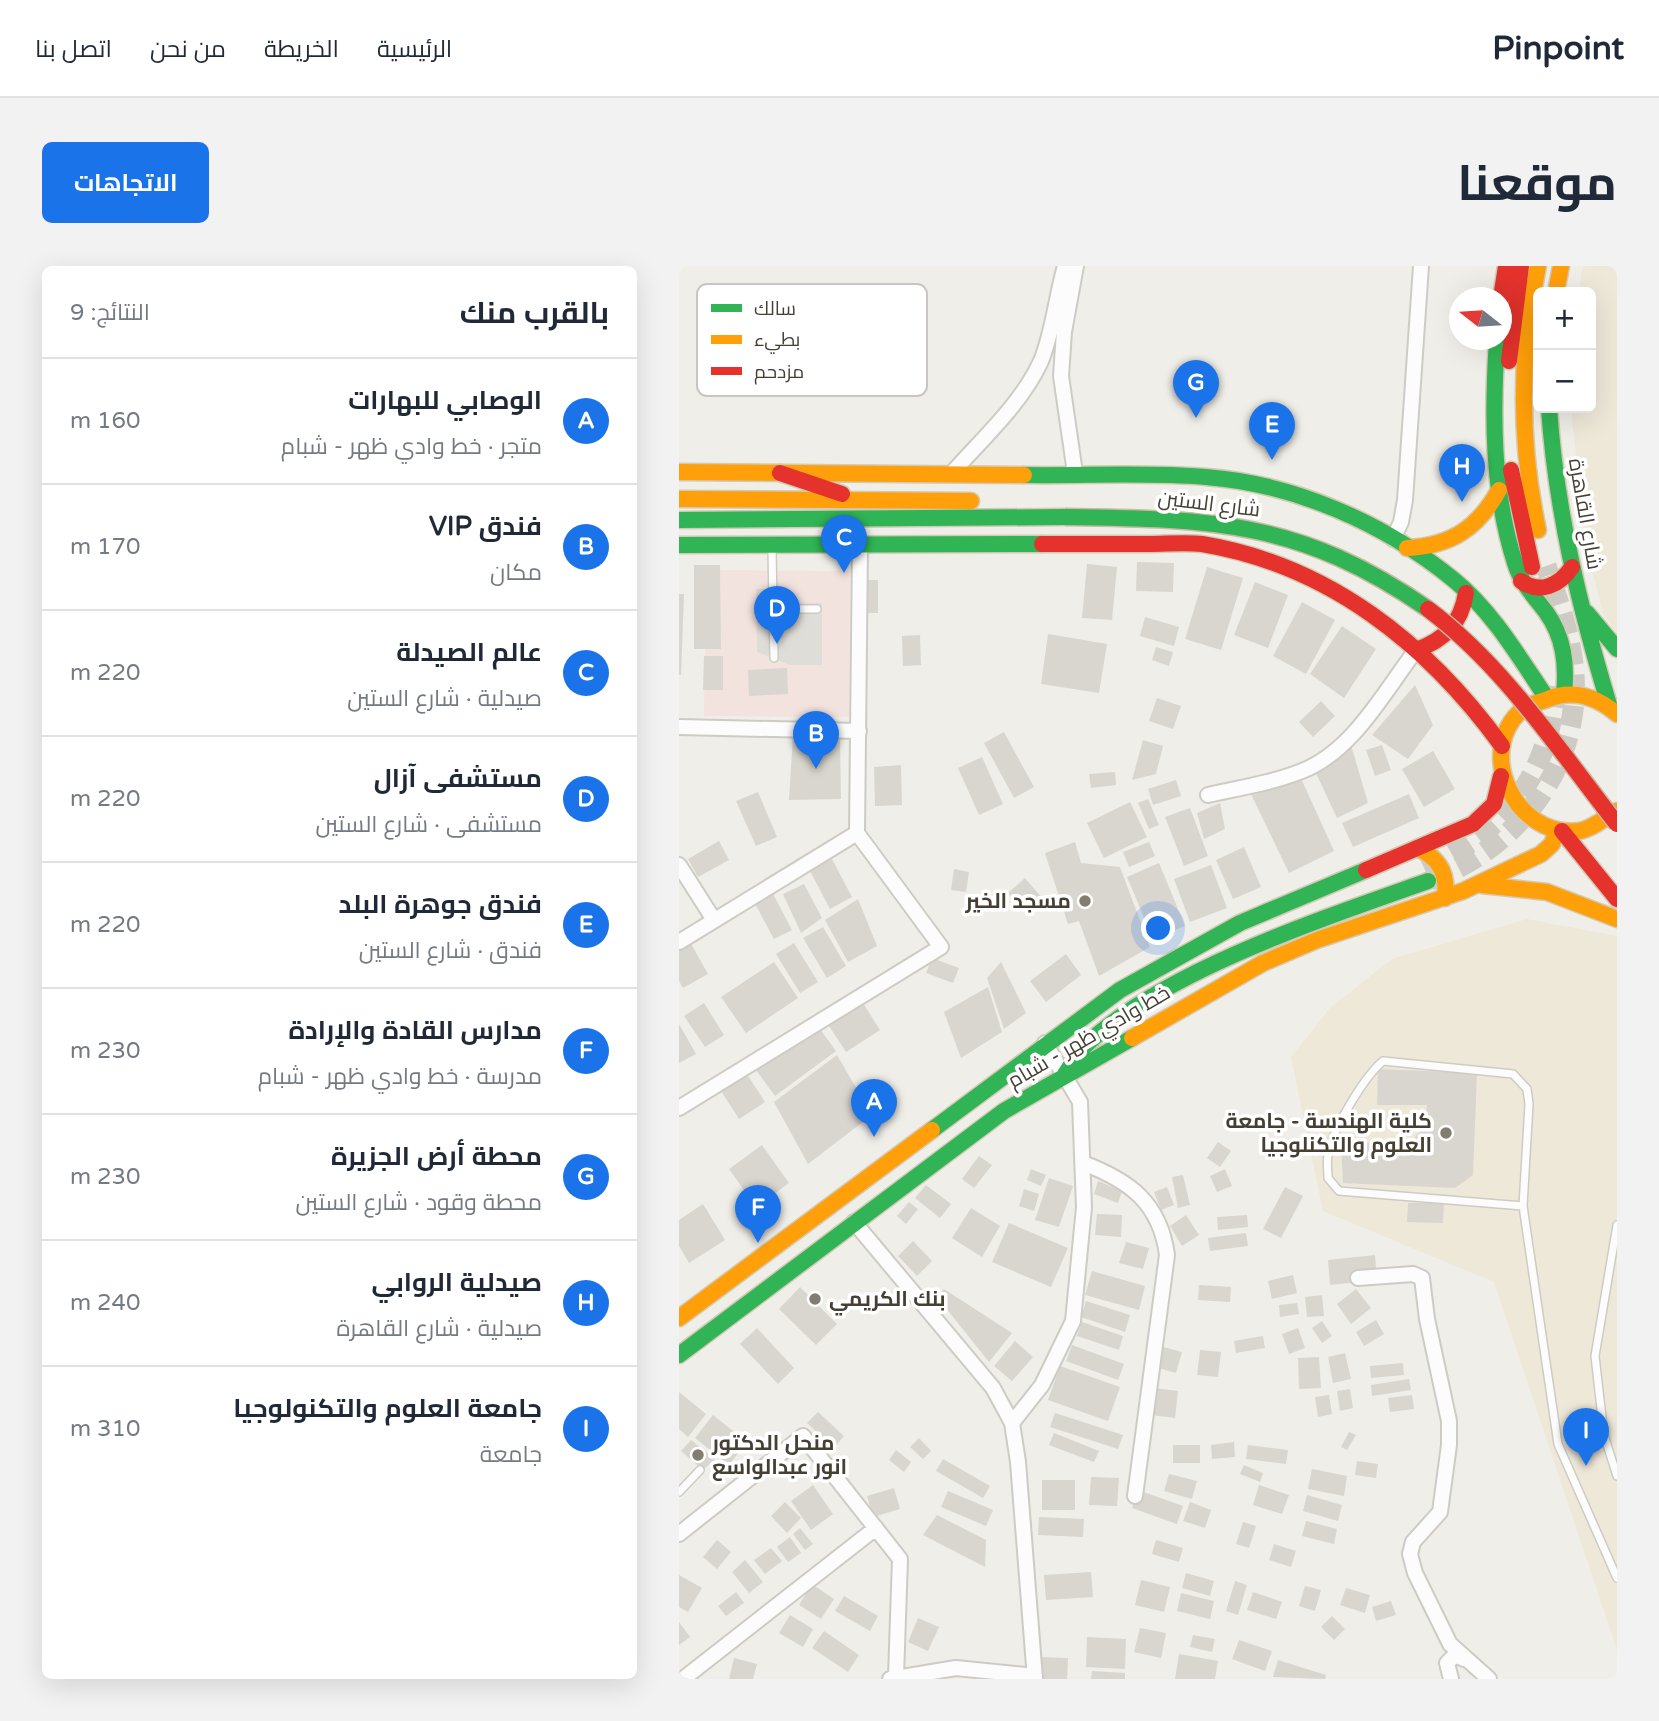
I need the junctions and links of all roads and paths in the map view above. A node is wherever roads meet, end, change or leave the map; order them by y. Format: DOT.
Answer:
graph roads {
  1 [pos="1065,266"];
  2 [pos="1076,266"];
  3 [pos="1421,266"];
  4 [pos="1506,266"];
  5 [pos="1521,266"];
  6 [pos="1538,266"];
  7 [pos="1561,266"];
  8 [pos="1503,287"];
  9 [pos="1557,287"];
  10 [pos="1057,331"];
  11 [pos="1497,350"];
  12 [pos="1549,413"];
  13 [pos="679,471"];
  14 [pos="953,472"];
  15 [pos="779,473"];
  16 [pos="1075,473"];
  17 [pos="1499,490"];
  18 [pos="679,499"];
  19 [pos="862,501"];
  20 [pos="1167,503"];
  21 [pos="1064,509"];
  22 [pos="679,520"];
  23 [pos="1337,539"];
  24 [pos="1393,539"];
  25 [pos="772,544"];
  26 [pos="679,545"];
  27 [pos="860,545"];
  28 [pos="1407,548"];
  29 [pos="1572,567"];
  30 [pos="1521,581"];
  31 [pos="1467,593"];
  32 [pos="1581,605"];
  33 [pos="774,609"];
  34 [pos="817,609"];
  35 [pos="1617,649"];
  36 [pos="1416,650"];
  37 [pos="774,658"];
  38 [pos="1564,694"];
  39 [pos="1546,698"];
  40 [pos="1613,711"];
  41 [pos="679,727"];
  42 [pos="859,731"];
  43 [pos="1502,746"];
  44 [pos="1501,776"];
  45 [pos="1208,795"];
  46 [pos="1617,798"];
  47 [pos="1617,811"];
  48 [pos="1617,824"];
  49 [pos="1560,831"];
  50 [pos="857,833"];
  51 [pos="1417,848"];
  52 [pos="679,865"];
  53 [pos="1477,885"];
  54 [pos="1445,898"];
  55 [pos="1617,900"];
  56 [pos="1617,919"];
  57 [pos="714,920"];
  58 [pos="679,942"];
  59 [pos="1045,1043"];
  60 [pos="1065,1076"];
  61 [pos="679,1108"];
  62 [pos="1083,1163"];
  63 [pos="1523,1206"];
  64 [pos="854,1222"];
  65 [pos="1617,1225"];
  66 [pos="1358,1278"];
  67 [pos="694,1307"];
  68 [pos="679,1318"];
  69 [pos="713,1329"];
  70 [pos="679,1355"];
  71 [pos="1012,1423"];
  72 [pos="701,1470"];
  73 [pos="1617,1476"];
  74 [pos="679,1492"];
  75 [pos="1135,1496"];
  76 [pos="876,1528"];
  77 [pos="679,1534"];
  78 [pos="1617,1578"];
  79 [pos="1464,1659"];
  80 [pos="893,1677"];
  81 [pos="1035,1678"];
  82 [pos="683,1679"];
  83 [pos="1451,1679"];
  84 [pos="1489,1679"];
  1 -- 10 [label="street"];
  2 -- 10 [label="street"];
  3 -- 24 [label="street"];
  4 -- 8 [label="main road"];
  5 -- 6 [label="main road"];
  7 -- 9 [label="main road"];
  10 -- 14 [label="street"];
  10 -- 16 [label="street"];
  11 -- 17 [label="main road"];
  12 -- 29 [label="main road, شارع القاهرة"];
  13 -- 15 [label="main road, شارع الستين"];
  14 -- 15 [label="main road, شارع الستين"];
  14 -- 16 [label="main road, شارع الستين"];
  15 -- 19 [label="main road"];
  16 -- 24 [label="main road, شارع الستين"];
  17 -- 28 [label="main road"];
  17 -- 30 [label="main road"];
  18 -- 19 [label="main road, شارع الستين"];
  19 -- 21 [label="main road, شارع الستين"];
  20 -- 21 [label="main road, شارع الستين"];
  21 -- 22 [label="main road, شارع الستين"];
  21 -- 48 [label="main road, شارع الستين, bridge"];
  23 -- 46 [label="main road"];
  24 -- 28 [label="main road, شارع الستين"];
  25 -- 26 [label="main road, شارع الستين"];
  25 -- 27 [label="main road, شارع الستين"];
  25 -- 33 [label="lane"];
  27 -- 36 [label="main road, شارع الستين"];
  27 -- 42 [label="street"];
  28 -- 31 [label="main road, شارع الستين"];
  29 -- 30 [label="main road"];
  29 -- 32 [label="main road, شارع القاهرة"];
  30 -- 38 [label="main road"];
  31 -- 36 [label="main road"];
  31 -- 39 [label="main road, شارع الستين"];
  32 -- 35 [label="main road"];
  32 -- 40 [label="main road, شارع القاهرة"];
  33 -- 34 [label="lane"];
  33 -- 37 [label="lane"];
  36 -- 43 [label="main road, شارع الستين"];
  36 -- 45 [label="street"];
  38 -- 39 [label="main road"];
  38 -- 40 [label="main road"];
  39 -- 43 [label="main road"];
  41 -- 42 [label="street"];
  42 -- 50 [label="street"];
  43 -- 44 [label="main road"];
  44 -- 49 [label="main road"];
  44 -- 51 [label="main road, خط وادي ظهر - شبام"];
  47 -- 49 [label="main road"];
  49 -- 53 [label="main road, خط وادي ظهر - شبام"];
  49 -- 55 [label="main road"];
  50 -- 57 [label="street"];
  50 -- 61 [label="street"];
  51 -- 54 [label="main road"];
  51 -- 59 [label="main road, خط وادي ظهر - شبام"];
  52 -- 57 [label="street"];
  53 -- 54 [label="main road, خط وادي ظهر - شبام"];
  53 -- 56 [label="main road"];
  54 -- 60 [label="main road, خط وادي ظهر - شبام"];
  57 -- 58 [label="street"];
  59 -- 60 [label="street"];
  59 -- 60 [label="main road"];
  59 -- 67 [label="main road, خط وادي ظهر - شبام"];
  60 -- 62 [label="street"];
  60 -- 64 [label="main road, خط وادي ظهر - شبام"];
  62 -- 71 [label="street"];
  62 -- 75 [label="street"];
  63 -- 63 [label="lane"];
  63 -- 78 [label="lane"];
  64 -- 69 [label="main road, خط وادي ظهر - شبام"];
  64 -- 71 [label="street"];
  65 -- 73 [label="lane"];
  66 -- 79 [label="street"];
  67 -- 68 [label="main road, خط وادي ظهر - شبام"];
  67 -- 69 [label="main road"];
  69 -- 70 [label="main road, خط وادي ظهر - شبام"];
  71 -- 81 [label="street"];
  72 -- 74 [label="lane"];
  76 -- 77 [label="street"];
  76 -- 80 [label="street"];
  76 -- 82 [label="street"];
  79 -- 83 [label="street"];
  79 -- 84 [label="street"];
  80 -- 81 [label="street"];
}
